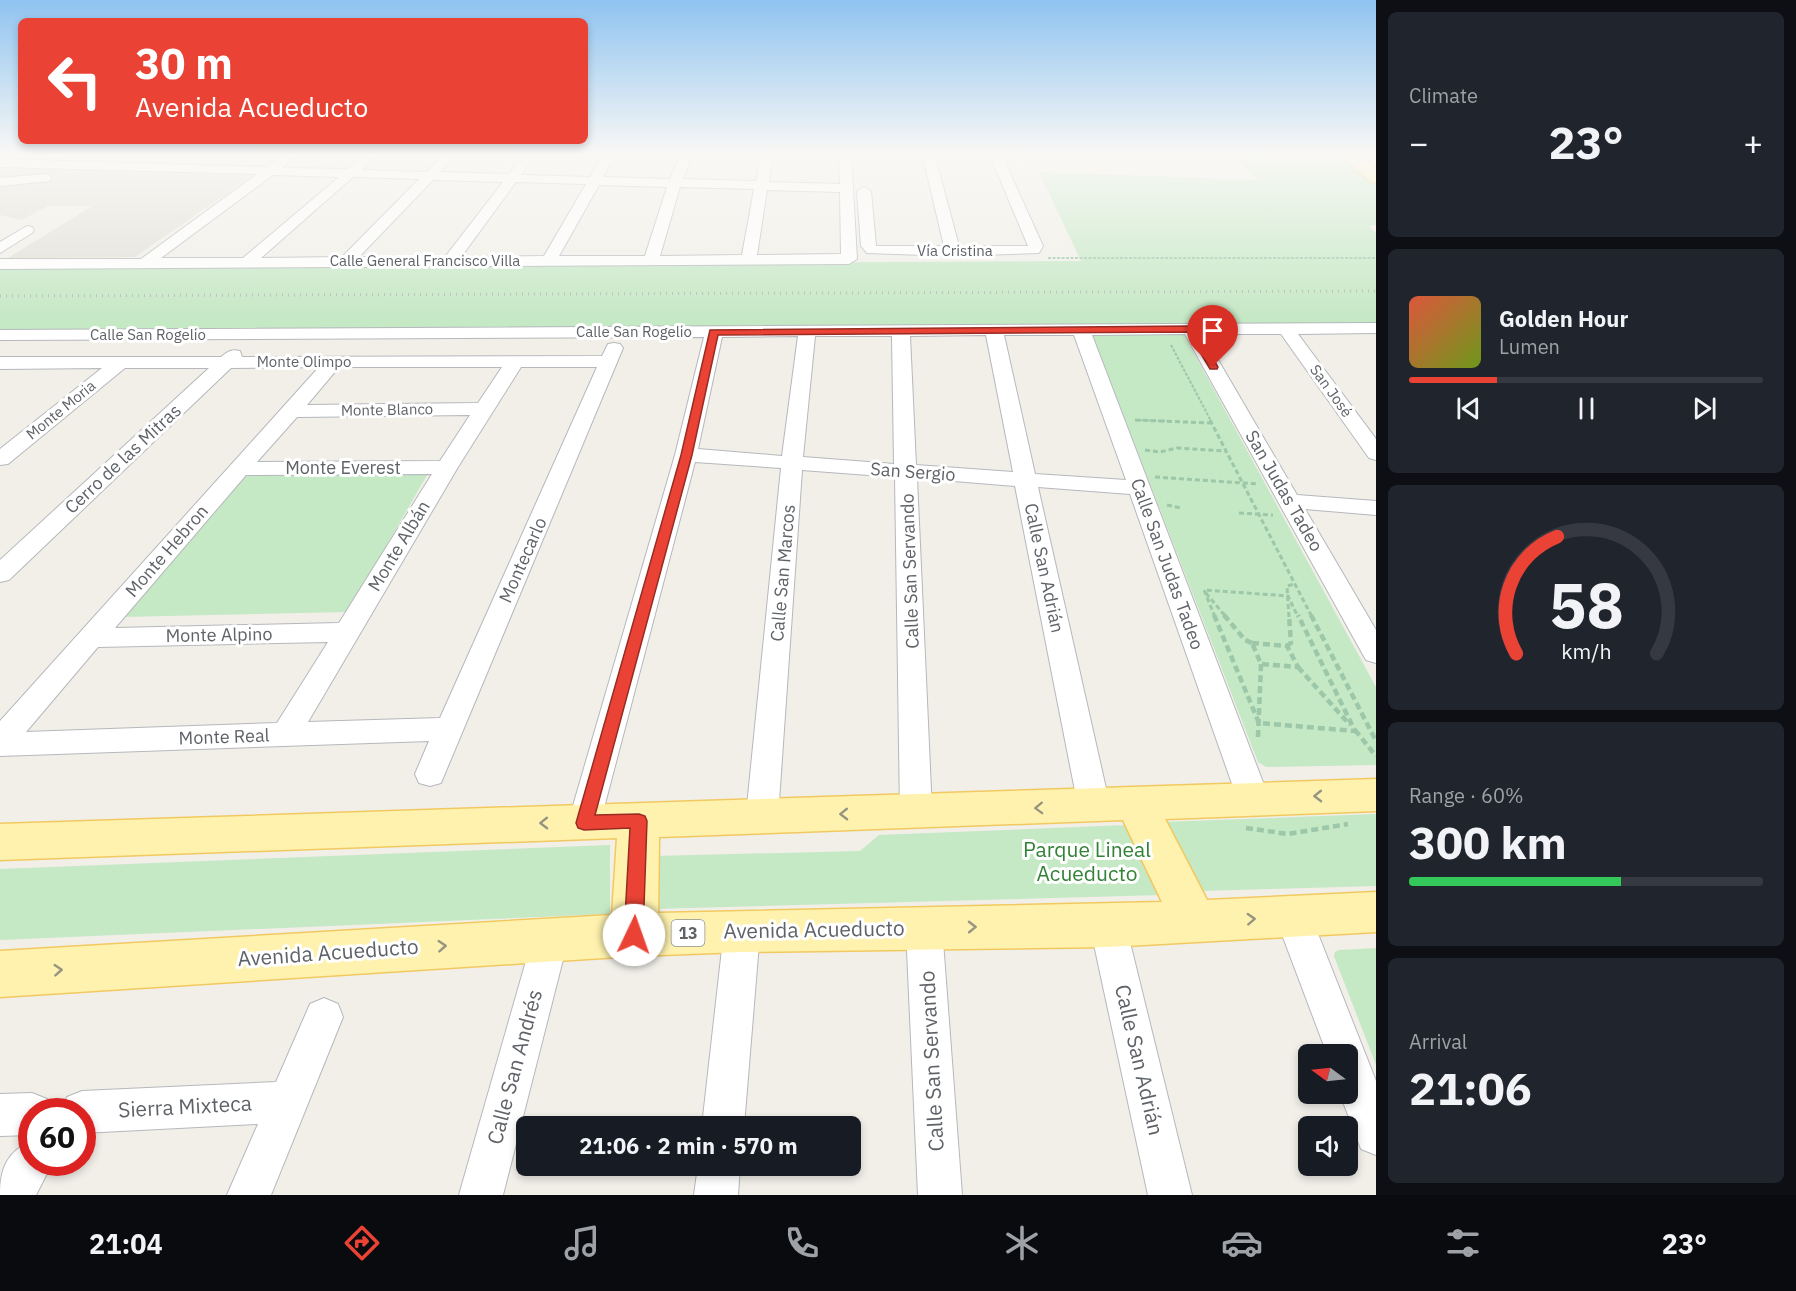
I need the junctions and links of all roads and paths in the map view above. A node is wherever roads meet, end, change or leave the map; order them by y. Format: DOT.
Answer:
graph roads {
  1 [pos="218,209"];
  2 [pos="309,209"];
  3 [pos="398,209"];
  4 [pos="489,209"];
  5 [pos="578,209"];
  6 [pos="667,209"];
  7 [pos="759,209"];
  8 [pos="848,209"];
  9 [pos="865,209"];
  10 [pos="942,209"];
  11 [pos="1019,209"];
  12 [pos="27,230"];
  13 [pos="0,249"];
  14 [pos="953,251"];
  15 [pos="1037,254"];
  16 [pos="1376,258"];
  17 [pos="549,260"];
  18 [pos="651,260"];
  19 [pos="750,260"];
  20 [pos="450,261"];
  21 [pos="346,262"];
  22 [pos="145,263"];
  23 [pos="246,263"];
  24 [pos="0,264"];
  25 [pos="1376,328"];
  26 [pos="1081,329"];
  27 [pos="1191,329"];
  28 [pos="1286,329"];
  29 [pos="901,330"];
  30 [pos="807,331"];
  31 [pos="994,331"];
  32 [pos="714,332"];
  33 [pos="0,335"];
  34 [pos="247,343"];
  35 [pos="1171,343"];
  36 [pos="612,353"];
  37 [pos="516,360"];
  38 [pos="122,361"];
  39 [pos="227,361"];
  40 [pos="334,362"];
  41 [pos="0,363"];
  42 [pos="22,363"];
  43 [pos="0,379"];
  44 [pos="484,409"];
  45 [pos="290,411"];
  46 [pos="1125,419"];
  47 [pos="1212,423"];
  48 [pos="1136,449"];
  49 [pos="1226,451"];
  50 [pos="1376,454"];
  51 [pos="686,455"];
  52 [pos="0,459"];
  53 [pos="792,464"];
  54 [pos="447,468"];
  55 [pos="239,469"];
  56 [pos="907,471"];
  57 [pos="1026,481"];
  58 [pos="1142,482"];
  59 [pos="1244,483"];
  60 [pos="1266,484"];
  61 [pos="1286,508"];
  62 [pos="1376,508"];
  63 [pos="1239,513"];
  64 [pos="1258,514"];
  65 [pos="0,574"];
  66 [pos="1295,584"];
  67 [pos="1204,590"];
  68 [pos="1288,596"];
  69 [pos="347,632"];
  70 [pos="91,638"];
  71 [pos="1252,643"];
  72 [pos="1287,646"];
  73 [pos="1376,653"];
  74 [pos="1261,664"];
  75 [pos="1298,667"];
  76 [pos="1259,723"];
  77 [pos="449,729"];
  78 [pos="1355,731"];
  79 [pos="286,734"];
  80 [pos="1376,741"];
  81 [pos="0,742"];
  82 [pos="1257,747"];
  83 [pos="1376,756"];
  84 [pos="430,774"];
  85 [pos="1136,804"];
  86 [pos="1094,806"];
  87 [pos="1365,809"];
  88 [pos="916,812"];
  89 [pos="1247,813"];
  90 [pos="762,816"];
  91 [pos="639,821"];
  92 [pos="584,823"];
  93 [pos="0,842"];
  94 [pos="1376,912"];
  95 [pos="1293,916"];
  96 [pos="1195,922"];
  97 [pos="1108,926"];
  98 [pos="924,928"];
  99 [pos="742,931"];
  100 [pos="634,935"];
  101 [pos="550,940"];
  102 [pos="0,974"];
  103 [pos="324,1017"];
  104 [pos="1341,1044"];
  105 [pos="1358,1087"];
  106 [pos="288,1102"];
  107 [pos="96,1111"];
  108 [pos="18,1114"];
  109 [pos="0,1115"];
  110 [pos="724,1116"];
  111 [pos="1376,1134"];
  112 [pos="24,1176"];
  113 [pos="718,1176"];
  114 [pos="12,1195"];
  115 [pos="249,1195"];
  116 [pos="481,1195"];
  117 [pos="716,1195"];
  118 [pos="940,1195"];
  119 [pos="1170,1195"];
  1 -- 22 [label="street"];
  2 -- 23 [label="street"];
  3 -- 21 [label="street"];
  4 -- 20 [label="street"];
  5 -- 17 [label="street"];
  6 -- 18 [label="street"];
  7 -- 19 [label="street"];
  8 -- 19 [label="street, Calle General Francisco Villa"];
  9 -- 14 [label="street, Vía Cristina"];
  10 -- 14 [label="street"];
  11 -- 15 [label="street"];
  12 -- 13 [label="street"];
  14 -- 15 [label="street, Vía Cristina"];
  15 -- 16 [label="path"];
  17 -- 18 [label="street, Calle General Francisco Villa"];
  17 -- 20 [label="street, Calle General Francisco Villa"];
  18 -- 19 [label="street, Calle General Francisco Villa"];
  20 -- 21 [label="street, Calle General Francisco Villa"];
  21 -- 23 [label="street, Calle General Francisco Villa"];
  22 -- 23 [label="street, Calle General Francisco Villa"];
  22 -- 24 [label="street, Calle General Francisco Villa"];
  25 -- 28 [label="street, Calle San Rogelio"];
  26 -- 27 [label="street, Calle San Rogelio"];
  26 -- 31 [label="street, Calle San Rogelio"];
  26 -- 58 [label="street, Calle San Judas Tadeo"];
  27 -- 28 [label="street, Calle San Rogelio"];
  27 -- 61 [label="street, San Judas Tadeo"];
  28 -- 50 [label="street, San José"];
  29 -- 30 [label="street, Calle San Rogelio"];
  29 -- 31 [label="street, Calle San Rogelio"];
  29 -- 56 [label="street, Calle San Servando"];
  30 -- 32 [label="street, Calle San Rogelio"];
  30 -- 53 [label="street, Calle San Marcos"];
  31 -- 57 [label="street, Calle San Adrián"];
  32 -- 33 [label="street, Calle San Rogelio"];
  32 -- 51 [label="street"];
  34 -- 39 [label="street, Cerro de las Mitras"];
  35 -- 47 [label="path"];
  36 -- 37 [label="street, Monte Olimpo"];
  36 -- 77 [label="street, Montecarlo"];
  37 -- 40 [label="street, Monte Olimpo"];
  37 -- 44 [label="street, Monte Albán"];
  38 -- 39 [label="street, Monte Olimpo"];
  38 -- 42 [label="street, Monte Olimpo"];
  38 -- 52 [label="street, Monte Moria"];
  39 -- 40 [label="street, Monte Olimpo"];
  39 -- 65 [label="street, Cerro de las Mitras"];
  40 -- 45 [label="street, Monte Hebron"];
  41 -- 42 [label="street, Monte Olimpo"];
  42 -- 43 [label="street"];
  44 -- 45 [label="street, Monte Blanco"];
  44 -- 54 [label="street, Monte Albán"];
  45 -- 55 [label="street, Monte Hebron"];
  46 -- 47 [label="path"];
  47 -- 49 [label="path"];
  48 -- 49 [label="path"];
  49 -- 59 [label="path"];
  51 -- 53 [label="street, San Sergio"];
  51 -- 92 [label="street"];
  53 -- 56 [label="street, San Sergio"];
  53 -- 90 [label="street, Calle San Marcos"];
  54 -- 55 [label="street, Monte Everest"];
  54 -- 69 [label="street, Monte Albán"];
  55 -- 70 [label="street, Monte Hebron"];
  56 -- 57 [label="street, San Sergio"];
  56 -- 88 [label="street, Calle San Servando"];
  57 -- 58 [label="street, San Sergio"];
  57 -- 86 [label="street, Calle San Adrián"];
  58 -- 59 [label="path"];
  58 -- 89 [label="street, Calle San Judas Tadeo"];
  59 -- 60 [label="path"];
  59 -- 64 [label="path"];
  61 -- 62 [label="street"];
  61 -- 64 [label="path"];
  61 -- 73 [label="street, San Judas Tadeo"];
  63 -- 64 [label="path"];
  64 -- 66 [label="path"];
  66 -- 68 [label="path"];
  66 -- 80 [label="path"];
  67 -- 68 [label="path"];
  67 -- 71 [label="path"];
  67 -- 76 [label="path"];
  68 -- 72 [label="path"];
  68 -- 78 [label="path"];
  69 -- 70 [label="street, Monte Alpino"];
  69 -- 79 [label="street, Monte Albán"];
  70 -- 81 [label="street, Monte Hebron"];
  71 -- 72 [label="path"];
  71 -- 74 [label="path"];
  72 -- 75 [label="path"];
  74 -- 75 [label="path"];
  74 -- 76 [label="path"];
  75 -- 78 [label="path"];
  76 -- 78 [label="path"];
  76 -- 82 [label="path"];
  77 -- 79 [label="street, Monte Real"];
  77 -- 84 [label="street, Montecarlo"];
  78 -- 83 [label="path"];
  79 -- 81 [label="street, Monte Real"];
  85 -- 86 [label="main road"];
  85 -- 89 [label="main road"];
  85 -- 96 [label="main road"];
  86 -- 88 [label="main road, one-way"];
  87 -- 89 [label="main road, one-way"];
  87 -- 89 [label="path"];
  88 -- 90 [label="main road, one-way"];
  90 -- 91 [label="main road"];
  91 -- 92 [label="main road"];
  91 -- 100 [label="main road"];
  92 -- 93 [label="main road, one-way"];
  94 -- 95 [label="main road, Avenida Acueducto / 13"];
  96 -- 95 [label="main road, Avenida Acueducto / 13, one-way"];
  95 -- 104 [label="street"];
  96 -- 97 [label="main road, Avenida Acueducto / 13"];
  98 -- 97 [label="main road, Avenida Acueducto / 13, one-way"];
  97 -- 119 [label="street, Calle San Adrián"];
  98 -- 99 [label="main road, Avenida Acueducto / 13"];
  98 -- 118 [label="street, Calle San Servando"];
  99 -- 100 [label="main road, Avenida Acueducto / 13"];
  99 -- 110 [label="street"];
  100 -- 101 [label="main road, Avenida Acueducto / 13"];
  102 -- 101 [label="main road, Avenida Acueducto / 13, one-way"];
  101 -- 116 [label="street, Calle San Andrés"];
  103 -- 106 [label="street"];
  105 -- 111 [label="street"];
  106 -- 107 [label="street, Sierra Mixteca"];
  106 -- 115 [label="street"];
  108 -- 109 [label="street"];
  112 -- 114 [label="street"];
  113 -- 117 [label="street"];
}
